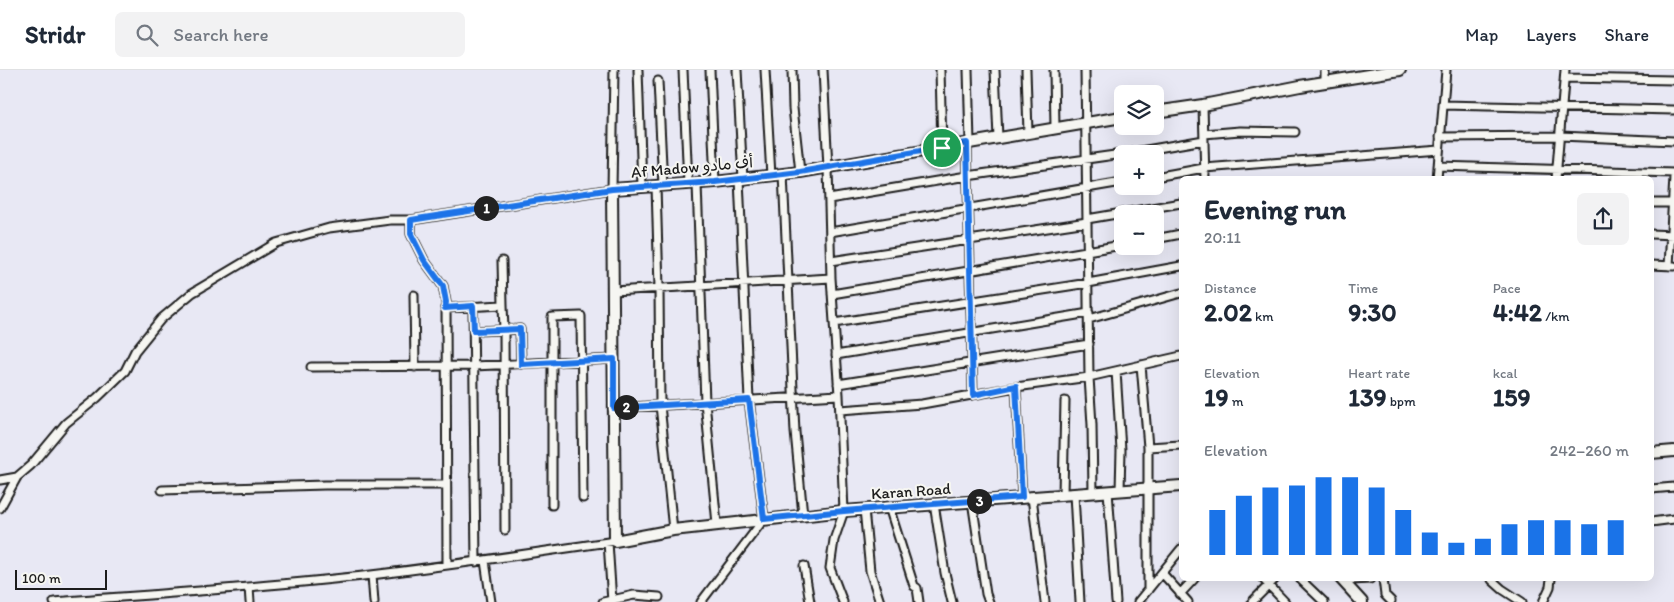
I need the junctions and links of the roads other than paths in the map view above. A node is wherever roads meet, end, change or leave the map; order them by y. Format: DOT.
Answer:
graph roads {
  1 [pos="614,70"];
  2 [pos="618,70"];
  3 [pos="638,70"];
  4 [pos="682,70"];
  5 [pos="710,70"];
  6 [pos="737,70"];
  7 [pos="765,70"];
  8 [pos="792,70"];
  9 [pos="824,70"];
  10 [pos="940,70"];
  11 [pos="968,70"];
  12 [pos="995,70"];
  13 [pos="1026,70"];
  14 [pos="1054,70"];
  15 [pos="1086,70"];
  16 [pos="1325,70"];
  17 [pos="1400,70"];
  18 [pos="1446,70"];
  19 [pos="1566,70"];
  20 [pos="1565,78"];
  21 [pos="1674,80"];
  22 [pos="658,81"];
  23 [pos="1325,82"];
  24 [pos="1203,105"];
  25 [pos="1443,105"];
  26 [pos="1562,107"];
  27 [pos="1674,110"];
  28 [pos="1164,111"];
  29 [pos="1114,118"];
  30 [pos="1086,123"];
  31 [pos="1055,128"];
  32 [pos="1295,132"];
  33 [pos="1028,133"];
  34 [pos="1560,136"];
  35 [pos="1204,137"];
  36 [pos="1440,137"];
  37 [pos="998,138"];
  38 [pos="1674,141"];
  39 [pos="969,143"];
  40 [pos="1164,145"];
  41 [pos="942,148"];
  42 [pos="1439,150"];
  43 [pos="1114,155"];
  44 [pos="1086,160"];
  45 [pos="1438,166"];
  46 [pos="828,168"];
  47 [pos="1204,168"];
  48 [pos="1557,169"];
  49 [pos="800,172"];
  50 [pos="783,174"];
  51 [pos="1164,175"];
  52 [pos="1674,175"];
  53 [pos="771,176"];
  54 [pos="968,176"];
  55 [pos="1204,176"];
  56 [pos="1437,176"];
  57 [pos="1556,176"];
  58 [pos="741,179"];
  59 [pos="715,182"];
  60 [pos="692,184"];
  61 [pos="1114,184"];
  62 [pos="660,186"];
  63 [pos="642,187"];
  64 [pos="612,189"];
  65 [pos="1087,189"];
  66 [pos="829,199"];
  67 [pos="1179,203"];
  68 [pos="1654,203"];
  69 [pos="1673,203"];
  70 [pos="969,208"];
  71 [pos="411,220"];
  72 [pos="1087,221"];
  73 [pos="830,232"];
  74 [pos="1179,234"];
  75 [pos="1654,234"];
  76 [pos="1672,235"];
  77 [pos="1164,237"];
  78 [pos="970,240"];
  79 [pos="1114,246"];
  80 [pos="1088,251"];
  81 [pos="502,261"];
  82 [pos="831,261"];
  83 [pos="1654,265"];
  84 [pos="1179,266"];
  85 [pos="1671,266"];
  86 [pos="970,271"];
  87 [pos="831,278"];
  88 [pos="788,280"];
  89 [pos="743,283"];
  90 [pos="1088,283"];
  91 [pos="700,286"];
  92 [pos="659,288"];
  93 [pos="613,290"];
  94 [pos="832,294"];
  95 [pos="1179,294"];
  96 [pos="414,295"];
  97 [pos="971,301"];
  98 [pos="503,305"];
  99 [pos="473,306"];
  100 [pos="445,308"];
  101 [pos="1089,316"];
  102 [pos="834,323"];
  103 [pos="504,330"];
  104 [pos="474,331"];
  105 [pos="972,332"];
  106 [pos="1089,344"];
  107 [pos="836,355"];
  108 [pos="1179,356"];
  109 [pos="614,359"];
  110 [pos="581,361"];
  111 [pos="551,362"];
  112 [pos="973,363"];
  113 [pos="521,364"];
  114 [pos="504,365"];
  115 [pos="1141,365"];
  116 [pos="474,366"];
  117 [pos="311,367"];
  118 [pos="414,367"];
  119 [pos="446,367"];
  120 [pos="1116,371"];
  121 [pos="1089,376"];
  122 [pos="838,384"];
  123 [pos="1016,386"];
  124 [pos="839,395"];
  125 [pos="973,395"];
  126 [pos="794,398"];
  127 [pos="749,400"];
  128 [pos="1065,401"];
  129 [pos="705,402"];
  130 [pos="660,405"];
  131 [pos="614,408"];
  132 [pos="840,410"];
  133 [pos="1179,444"];
  134 [pos="1148,447"];
  135 [pos="1674,451"];
  136 [pos="1654,453"];
  137 [pos="17,477"];
  138 [pos="0,480"];
  139 [pos="446,485"];
  140 [pos="1179,486"];
  141 [pos="1674,487"];
  142 [pos="1148,489"];
  143 [pos="1654,489"];
  144 [pos="162,490"];
  145 [pos="1120,490"];
  146 [pos="1108,491"];
  147 [pos="1093,492"];
  148 [pos="1068,494"];
  149 [pos="1027,497"];
  150 [pos="583,498"];
  151 [pos="972,501"];
  152 [pos="934,504"];
  153 [pos="552,505"];
  154 [pos="889,507"];
  155 [pos="0,508"];
  156 [pos="864,509"];
  157 [pos="844,511"];
  158 [pos="803,515"];
  159 [pos="1674,518"];
  160 [pos="764,519"];
  161 [pos="1654,521"];
  162 [pos="718,524"];
  163 [pos="505,530"];
  164 [pos="673,530"];
  165 [pos="611,542"];
  166 [pos="1179,552"];
  167 [pos="485,561"];
  168 [pos="476,562"];
  169 [pos="447,565"];
  170 [pos="804,566"];
  171 [pos="1162,573"];
  172 [pos="372,575"];
  173 [pos="1192,581"];
  174 [pos="1302,581"];
  175 [pos="1343,581"];
  176 [pos="1383,581"];
  177 [pos="1493,581"];
  178 [pos="1551,581"];
  179 [pos="1266,582"];
  180 [pos="249,587"];
  181 [pos="1148,590"];
  182 [pos="1180,594"];
  183 [pos="659,597"];
  184 [pos="131,599"];
  185 [pos="612,601"];
  186 [pos="1391,601"];
  187 [pos="54,602"];
  188 [pos="250,602"];
  189 [pos="374,602"];
  190 [pos="491,602"];
  191 [pos="603,602"];
  192 [pos="701,602"];
  193 [pos="810,602"];
  194 [pos="843,602"];
  195 [pos="880,602"];
  196 [pos="919,602"];
  197 [pos="952,602"];
  198 [pos="989,602"];
  199 [pos="1045,602"];
  200 [pos="1080,602"];
  201 [pos="1116,602"];
  202 [pos="1138,602"];
  203 [pos="1188,602"];
  204 [pos="1252,602"];
  205 [pos="1285,602"];
  206 [pos="1324,602"];
  207 [pos="1362,602"];
  208 [pos="1522,602"];
  209 [pos="1543,602"];
  1 -- 2 [label="street"];
  1 -- 64 [label="street"];
  3 -- 63 [label="street"];
  4 -- 60 [label="street"];
  5 -- 59 [label="street"];
  6 -- 58 [label="street"];
  7 -- 53 [label="street"];
  8 -- 49 [label="street"];
  9 -- 46 [label="street"];
  10 -- 41 [label="street"];
  11 -- 39 [label="street"];
  12 -- 37 [label="street"];
  13 -- 33 [label="street"];
  14 -- 31 [label="street"];
  15 -- 30 [label="street"];
  16 -- 23 [label="street"];
  17 -- 23 [label="street"];
  18 -- 25 [label="street"];
  19 -- 20 [label="street"];
  20 -- 21 [label="street"];
  20 -- 26 [label="street"];
  22 -- 62 [label="street"];
  23 -- 24 [label="street"];
  24 -- 28 [label="street"];
  24 -- 35 [label="street"];
  25 -- 26 [label="street"];
  25 -- 36 [label="street"];
  26 -- 27 [label="street"];
  26 -- 34 [label="street"];
  29 -- 30 [label="street, Af Madow أف مادو"];
  30 -- 31 [label="street, Af Madow أف مادو"];
  30 -- 44 [label="street"];
  31 -- 33 [label="street, Af Madow أف مادو"];
  32 -- 35 [label="street"];
  33 -- 37 [label="street, Af Madow أف مادو"];
  34 -- 36 [label="street"];
  34 -- 38 [label="street"];
  34 -- 48 [label="street"];
  35 -- 40 [label="street"];
  35 -- 47 [label="street"];
  36 -- 42 [label="street"];
  37 -- 39 [label="street, Af Madow أف مادو"];
  39 -- 41 [label="street, Af Madow أف مادو"];
  39 -- 54 [label="street"];
  41 -- 46 [label="street, Af Madow أف مادو"];
  42 -- 45 [label="street"];
  42 -- 47 [label="street"];
  43 -- 44 [label="street"];
  44 -- 54 [label="street"];
  44 -- 65 [label="street"];
  45 -- 48 [label="street"];
  45 -- 56 [label="street"];
  46 -- 49 [label="street, Af Madow أف مادو"];
  46 -- 66 [label="street"];
  47 -- 51 [label="street"];
  47 -- 55 [label="street"];
  48 -- 52 [label="street"];
  48 -- 57 [label="street"];
  49 -- 50 [label="street, Af Madow أف مادو"];
  50 -- 53 [label="street, Af Madow أف مادو"];
  50 -- 88 [label="street"];
  52 -- 69 [label="street"];
  53 -- 58 [label="street, Af Madow أف مادو"];
  54 -- 66 [label="street"];
  54 -- 70 [label="street"];
  58 -- 59 [label="street, Af Madow أف مادو"];
  58 -- 89 [label="street"];
  59 -- 60 [label="street, Af Madow أف مادو"];
  60 -- 62 [label="street, Af Madow أف مادو"];
  60 -- 91 [label="street"];
  61 -- 65 [label="street"];
  62 -- 63 [label="street, Af Madow أف مادو"];
  62 -- 92 [label="street"];
  63 -- 64 [label="street, Af Madow أف مادو"];
  64 -- 71 [label="street"];
  64 -- 93 [label="street, Af Madow أف مادو"];
  65 -- 70 [label="street"];
  65 -- 72 [label="street"];
  66 -- 73 [label="street"];
  67 -- 72 [label="street"];
  68 -- 69 [label="street"];
  69 -- 76 [label="street"];
  70 -- 73 [label="street"];
  70 -- 78 [label="street"];
  71 -- 100 [label="street"];
  71 -- 137 [label="street"];
  72 -- 78 [label="street"];
  72 -- 80 [label="street"];
  73 -- 82 [label="street"];
  74 -- 77 [label="street"];
  75 -- 76 [label="street"];
  76 -- 85 [label="street"];
  78 -- 82 [label="street"];
  78 -- 86 [label="street"];
  79 -- 80 [label="street"];
  80 -- 86 [label="street"];
  80 -- 90 [label="street"];
  81 -- 98 [label="street"];
  82 -- 87 [label="street"];
  83 -- 85 [label="street"];
  84 -- 90 [label="street"];
  86 -- 94 [label="street"];
  86 -- 97 [label="street"];
  87 -- 88 [label="street"];
  87 -- 94 [label="street"];
  88 -- 89 [label="street"];
  88 -- 126 [label="street"];
  89 -- 91 [label="street"];
  89 -- 127 [label="street"];
  90 -- 97 [label="street"];
  90 -- 101 [label="street"];
  91 -- 92 [label="street"];
  91 -- 129 [label="street"];
  92 -- 93 [label="street"];
  92 -- 130 [label="street"];
  93 -- 109 [label="street, Af Madow أف مادو"];
  94 -- 102 [label="street"];
  95 -- 101 [label="street"];
  96 -- 118 [label="street"];
  97 -- 102 [label="street"];
  97 -- 105 [label="street"];
  98 -- 99 [label="street"];
  98 -- 103 [label="street"];
  99 -- 100 [label="street"];
  99 -- 104 [label="street"];
  100 -- 119 [label="street"];
  101 -- 105 [label="street"];
  101 -- 106 [label="street"];
  102 -- 107 [label="street"];
  103 -- 104 [label="street"];
  103 -- 113 [label="street"];
  103 -- 114 [label="street"];
  104 -- 116 [label="street"];
  105 -- 107 [label="street"];
  105 -- 112 [label="street"];
  106 -- 112 [label="street"];
  106 -- 121 [label="street"];
  107 -- 122 [label="street"];
  108 -- 115 [label="street"];
  109 -- 110 [label="street"];
  109 -- 131 [label="street, Af Madow أف مادو"];
  110 -- 111 [label="street"];
  110 -- 111 [label="street"];
  110 -- 150 [label="street"];
  111 -- 113 [label="street"];
  111 -- 153 [label="street"];
  112 -- 122 [label="street"];
  112 -- 125 [label="street"];
  113 -- 114 [label="street"];
  114 -- 116 [label="street"];
  114 -- 163 [label="street"];
  115 -- 120 [label="street"];
  115 -- 134 [label="street"];
  116 -- 119 [label="street"];
  116 -- 168 [label="street"];
  117 -- 118 [label="street"];
  118 -- 119 [label="street"];
  119 -- 139 [label="street"];
  120 -- 121 [label="street"];
  120 -- 145 [label="street"];
  121 -- 123 [label="street"];
  121 -- 147 [label="street"];
  122 -- 124 [label="street"];
  123 -- 125 [label="street"];
  123 -- 149 [label="street"];
  124 -- 126 [label="street"];
  124 -- 132 [label="street"];
  125 -- 132 [label="street"];
  126 -- 127 [label="street"];
  126 -- 158 [label="street"];
  127 -- 129 [label="street"];
  127 -- 160 [label="street"];
  128 -- 148 [label="street"];
  129 -- 130 [label="street"];
  129 -- 162 [label="street"];
  130 -- 131 [label="street"];
  130 -- 164 [label="street"];
  131 -- 165 [label="street, Af Madow أف مادو"];
  132 -- 157 [label="street"];
  133 -- 134 [label="street"];
  134 -- 142 [label="street"];
  135 -- 136 [label="street"];
  137 -- 138 [label="street"];
  137 -- 155 [label="street"];
  139 -- 144 [label="street"];
  139 -- 169 [label="street"];
  140 -- 142 [label="street, Karan Road"];
  141 -- 143 [label="street"];
  142 -- 145 [label="street, Karan Road"];
  142 -- 181 [label="street"];
  145 -- 146 [label="street, Karan Road"];
  146 -- 147 [label="street, Karan Road"];
  146 -- 201 [label="street"];
  147 -- 148 [label="street, Karan Road"];
  148 -- 149 [label="street, Karan Road"];
  148 -- 200 [label="street"];
  149 -- 151 [label="street, Karan Road"];
  149 -- 199 [label="street"];
  151 -- 152 [label="street, Karan Road"];
  151 -- 198 [label="street"];
  152 -- 154 [label="street, Karan Road"];
  152 -- 197 [label="street"];
  154 -- 156 [label="street, Karan Road"];
  154 -- 196 [label="street"];
  156 -- 157 [label="street, Karan Road"];
  156 -- 195 [label="street"];
  157 -- 158 [label="street, Karan Road"];
  157 -- 194 [label="street"];
  158 -- 160 [label="street, Karan Road"];
  159 -- 161 [label="street"];
  160 -- 162 [label="street, Karan Road"];
  160 -- 192 [label="street"];
  162 -- 164 [label="street, Karan Road"];
  164 -- 165 [label="street, Karan Road"];
  165 -- 167 [label="street"];
  165 -- 185 [label="street"];
  166 -- 171 [label="street"];
  167 -- 168 [label="street"];
  167 -- 190 [label="street"];
  168 -- 169 [label="street"];
  169 -- 172 [label="street"];
  170 -- 193 [label="street"];
  171 -- 181 [label="street"];
  171 -- 182 [label="street"];
  172 -- 180 [label="street"];
  172 -- 189 [label="street"];
  173 -- 182 [label="street"];
  174 -- 206 [label="street"];
  175 -- 207 [label="street"];
  176 -- 186 [label="street"];
  177 -- 208 [label="street"];
  178 -- 209 [label="street"];
  179 -- 204 [label="street"];
  179 -- 205 [label="street"];
  180 -- 184 [label="street"];
  180 -- 188 [label="street"];
  181 -- 202 [label="street"];
  182 -- 203 [label="street"];
  183 -- 185 [label="street"];
  184 -- 187 [label="street"];
  185 -- 191 [label="street"];
}
